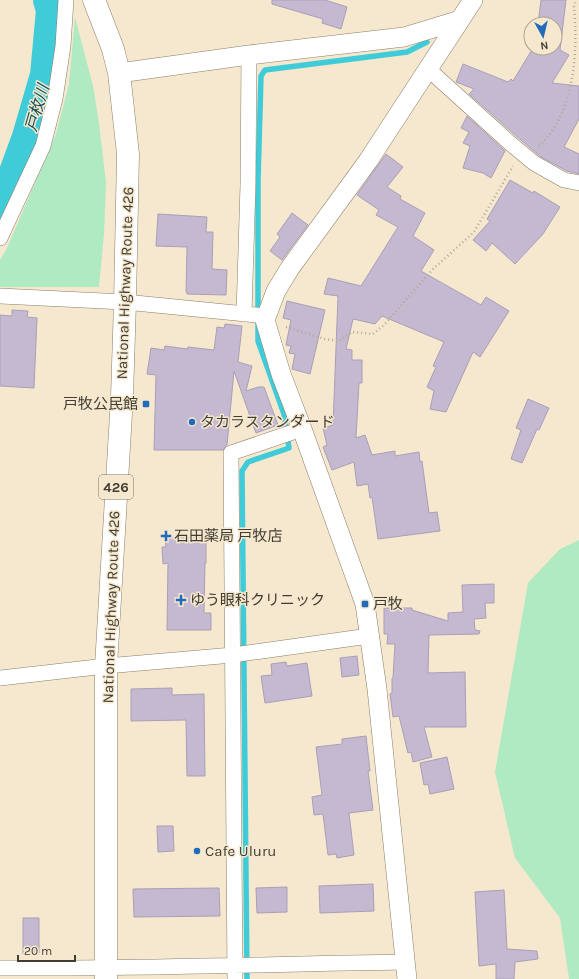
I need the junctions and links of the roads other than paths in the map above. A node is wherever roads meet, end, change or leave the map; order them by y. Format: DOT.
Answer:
graph roads {
  1 [pos="66,0"];
  2 [pos="94,0"];
  3 [pos="473,0"];
  4 [pos="460,20"];
  5 [pos="249,55"];
  6 [pos="428,69"];
  7 [pos="119,72"];
  8 [pos="579,183"];
  9 [pos="0,238"];
  10 [pos="0,296"];
  11 [pos="125,302"];
  12 [pos="244,314"];
  13 [pos="266,318"];
  14 [pos="302,429"];
  15 [pos="369,636"];
  16 [pos="233,655"];
  17 [pos="106,666"];
  18 [pos="0,678"];
  19 [pos="0,968"];
  20 [pos="406,971"];
  21 [pos="235,972"];
  22 [pos="106,974"];
  1 -- 9 [label="street"];
  2 -- 7 [label="highway, National Highway Route 426 / 426"];
  3 -- 4 [label="street"];
  4 -- 5 [label="street"];
  4 -- 6 [label="street"];
  5 -- 7 [label="street"];
  5 -- 12 [label="street"];
  6 -- 8 [label="street"];
  6 -- 13 [label="street"];
  7 -- 11 [label="highway, National Highway Route 426 / 426"];
  10 -- 11 [label="street"];
  11 -- 12 [label="street"];
  11 -- 17 [label="highway, National Highway Route 426 / 426"];
  12 -- 13 [label="street"];
  13 -- 14 [label="street"];
  14 -- 15 [label="street"];
  14 -- 16 [label="street"];
  15 -- 16 [label="street"];
  15 -- 20 [label="street"];
  16 -- 17 [label="street"];
  16 -- 21 [label="street"];
  17 -- 18 [label="street"];
  17 -- 22 [label="highway, National Highway Route 426 / 426"];
  19 -- 22 [label="street"];
  20 -- 21 [label="street"];
  21 -- 22 [label="street"];
}
